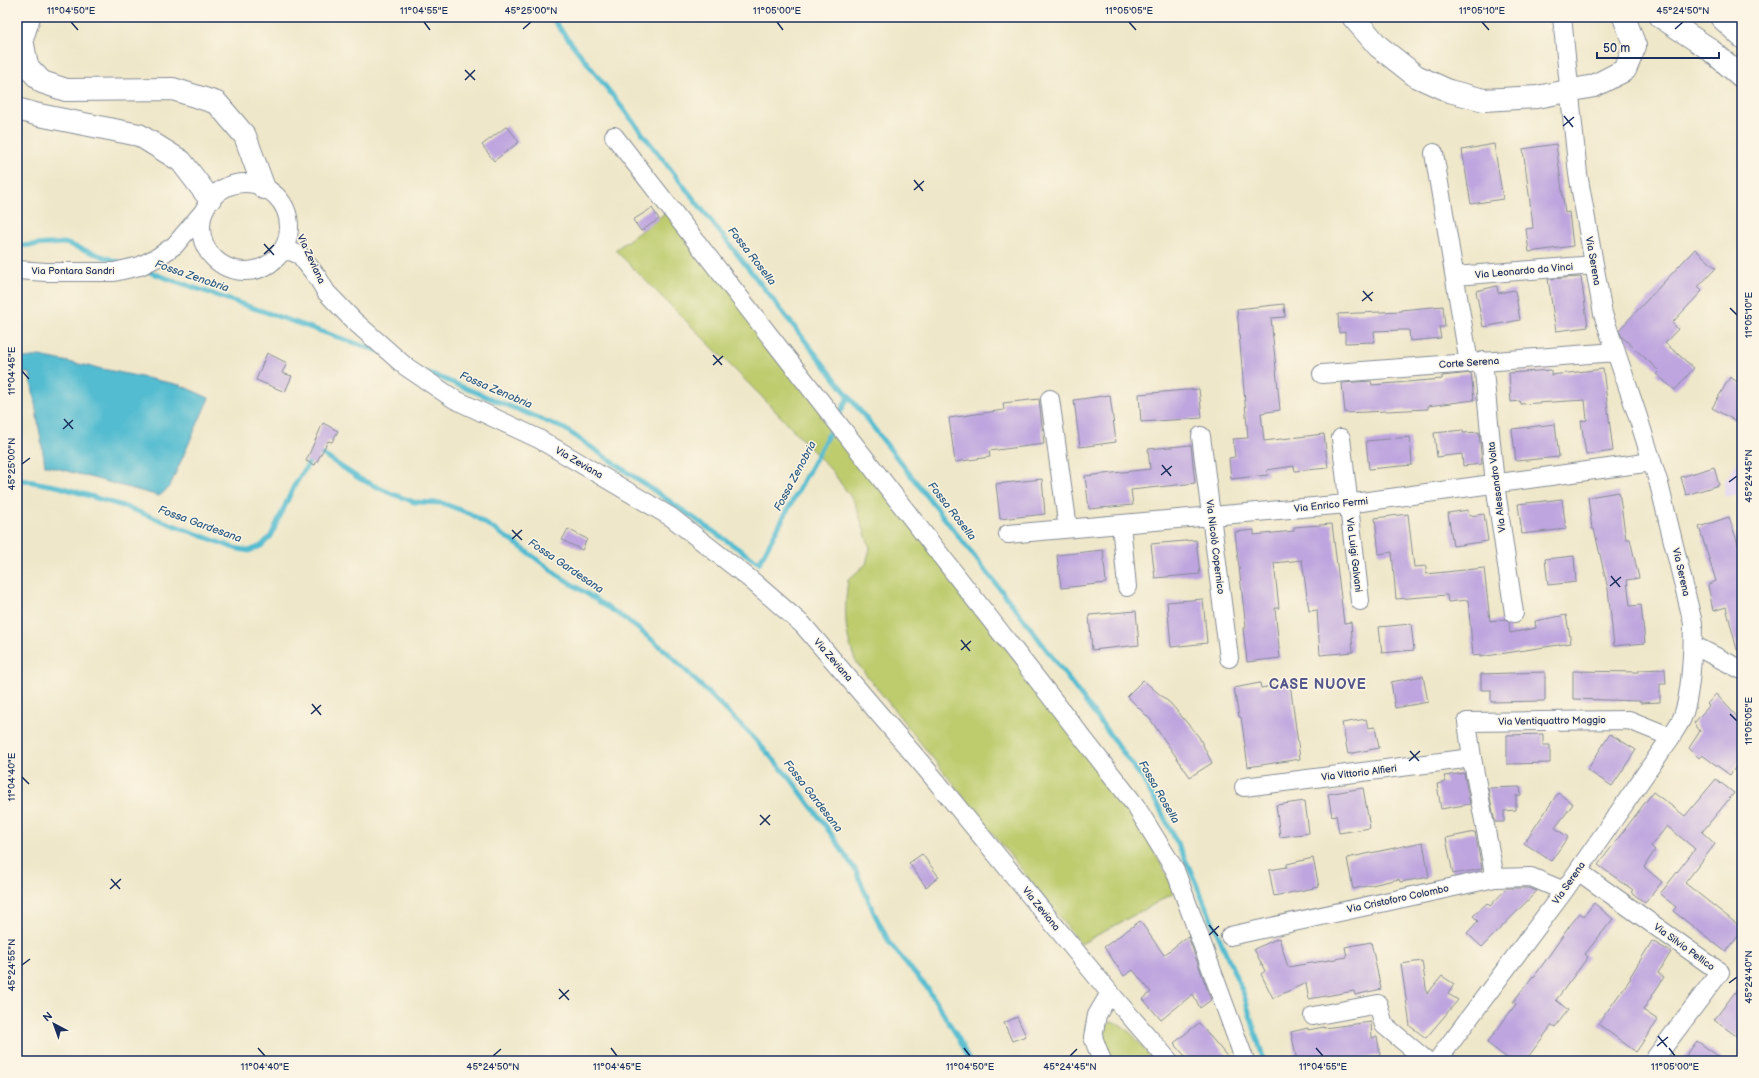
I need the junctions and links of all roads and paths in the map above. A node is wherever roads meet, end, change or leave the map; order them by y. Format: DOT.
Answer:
graph roads {
  1 [pos="29,17"];
  2 [pos="1353,17"];
  3 [pos="1562,17"];
  4 [pos="1624,17"];
  5 [pos="1661,17"];
  6 [pos="1721,17"];
  7 [pos="1742,38"];
  8 [pos="1742,77"];
  9 [pos="1569,91"];
  10 [pos="17,109"];
  11 [pos="614,136"];
  12 [pos="1434,153"];
  13 [pos="266,189"];
  14 [pos="207,206"];
  15 [pos="208,251"];
  16 [pos="280,252"];
  17 [pos="1594,265"];
  18 [pos="133,268"];
  19 [pos="17,270"];
  20 [pos="1455,276"];
  21 [pos="326,292"];
  22 [pos="1616,352"];
  23 [pos="1476,362"];
  24 [pos="1322,374"];
  25 [pos="1050,399"];
  26 [pos="1201,436"];
  27 [pos="1341,438"];
  28 [pos="1652,462"];
  29 [pos="1495,484"];
  30 [pos="1347,504"];
  31 [pos="1210,516"];
  32 [pos="1121,524"];
  33 [pos="1068,528"];
  34 [pos="1008,534"];
  35 [pos="1127,586"];
  36 [pos="1360,601"];
  37 [pos="1514,613"];
  38 [pos="1693,645"];
  39 [pos="1229,658"];
  40 [pos="1742,670"];
  41 [pos="1671,737"];
  42 [pos="1472,758"];
  43 [pos="1244,788"];
  44 [pos="1578,871"];
  45 [pos="1495,878"];
  46 [pos="1564,891"];
  47 [pos="1230,936"];
  48 [pos="1110,992"];
  49 [pos="1313,1016"];
  50 [pos="1102,1061"];
  51 [pos="1169,1061"];
  52 [pos="1245,1061"];
  53 [pos="1428,1061"];
  54 [pos="1437,1061"];
  55 [pos="1654,1061"];
  1 -- 13 [label="highway"];
  2 -- 9 [label="highway"];
  3 -- 9 [label="street, Via Serena"];
  4 -- 9 [label="highway"];
  5 -- 8 [label="highway"];
  6 -- 7 [label="highway"];
  9 -- 17 [label="street, Via Serena"];
  10 -- 14 [label="highway"];
  11 -- 52 [label="street"];
  12 -- 20 [label="street, Via Alessandro Volta"];
  13 -- 14 [label="street"];
  13 -- 16 [label="street"];
  13 -- 21 [label="street, Via Zeviana"];
  14 -- 15 [label="street"];
  14 -- 18 [label="street, Via Pontara Sandri"];
  15 -- 16 [label="street"];
  15 -- 18 [label="street"];
  16 -- 21 [label="street"];
  17 -- 20 [label="street, Via Leonardo da Vinci"];
  17 -- 22 [label="street, Via Serena"];
  18 -- 19 [label="street, Via Pontara Sandri"];
  20 -- 23 [label="street, Via Alessandro Volta"];
  21 -- 48 [label="street, Via Zeviana"];
  22 -- 23 [label="street, Corte Serena"];
  22 -- 28 [label="street, Via Serena"];
  23 -- 24 [label="street, Corte Serena"];
  23 -- 29 [label="street, Via Alessandro Volta"];
  25 -- 33 [label="street"];
  26 -- 31 [label="street, Via Nicolò Copernico"];
  27 -- 30 [label="street, Via Luigi Galvani"];
  28 -- 29 [label="street, Via Enrico Fermi"];
  28 -- 38 [label="street, Via Serena"];
  29 -- 30 [label="street, Via Enrico Fermi"];
  29 -- 37 [label="street, Via Alessandro Volta"];
  30 -- 31 [label="street, Via Enrico Fermi"];
  30 -- 36 [label="street, Via Luigi Galvani"];
  31 -- 32 [label="street, Via Enrico Fermi"];
  31 -- 39 [label="street, Via Nicolò Copernico"];
  32 -- 33 [label="street, Via Enrico Fermi"];
  32 -- 35 [label="street"];
  33 -- 34 [label="street, Via Enrico Fermi"];
  38 -- 40 [label="street"];
  38 -- 41 [label="street, Via Serena"];
  41 -- 42 [label="street, Via Ventiquattro Maggio"];
  41 -- 44 [label="street, Via Serena"];
  42 -- 43 [label="street, Via Vittorio Alfieri"];
  42 -- 45 [label="street"];
  44 -- 46 [label="street, Via Serena"];
  44 -- 55 [label="street, Via Silvio Pellico"];
  45 -- 46 [label="street, Via Cristoforo Colombo"];
  45 -- 47 [label="street, Via Cristoforo Colombo"];
  46 -- 54 [label="street, Via Serena"];
  48 -- 50 [label="street"];
  48 -- 51 [label="street, Via Zeviana"];
  49 -- 53 [label="street"];
}
